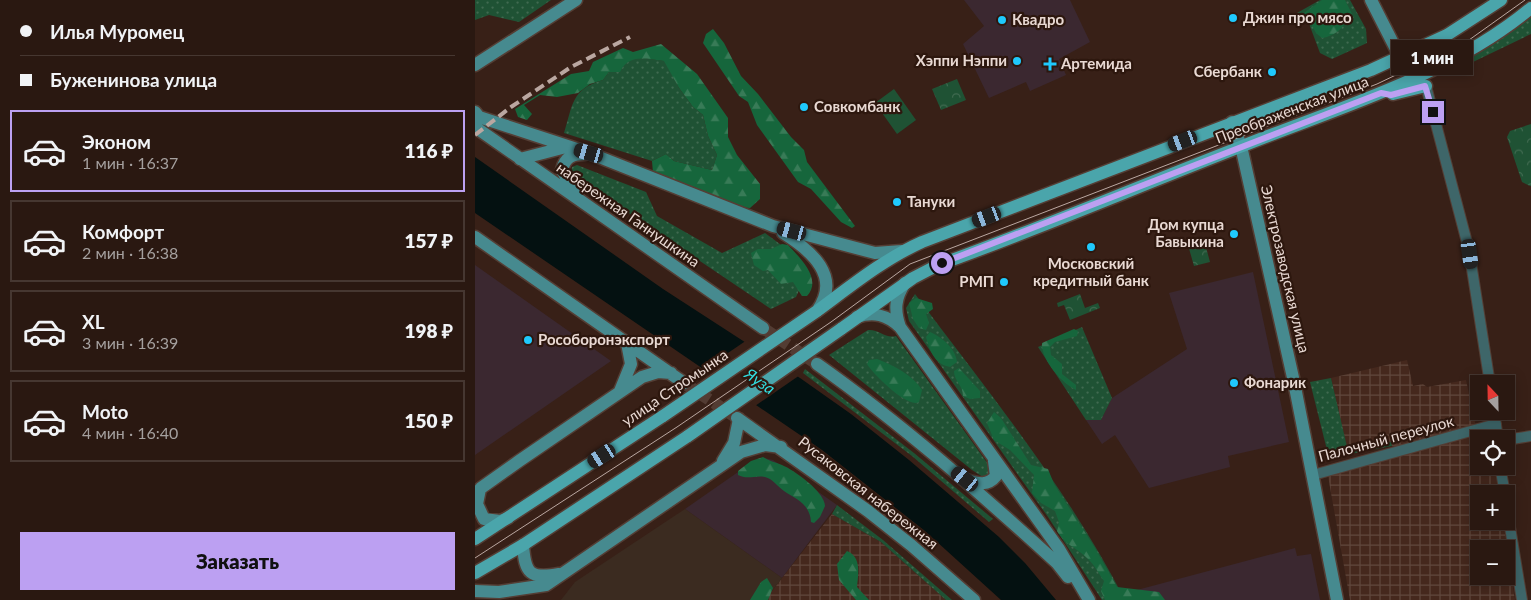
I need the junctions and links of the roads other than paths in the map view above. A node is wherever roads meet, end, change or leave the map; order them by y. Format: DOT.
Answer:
graph roads {
  1 [pos="576,0"];
  2 [pos="1371,0"];
  3 [pos="1501,0"];
  4 [pos="1531,8"];
  5 [pos="1400,57"];
  6 [pos="475,65"];
  7 [pos="1425,86"];
  8 [pos="1381,93"];
  9 [pos="475,112"];
  10 [pos="1232,122"];
  11 [pos="475,127"];
  12 [pos="1241,146"];
  13 [pos="566,147"];
  14 [pos="589,153"];
  15 [pos="520,159"];
  16 [pos="577,198"];
  17 [pos="773,226"];
  18 [pos="475,237"];
  19 [pos="903,251"];
  20 [pos="905,283"];
  21 [pos="817,311"];
  22 [pos="857,317"];
  23 [pos="900,327"];
  24 [pos="763,328"];
  25 [pos="627,343"];
  26 [pos="817,364"];
  27 [pos="671,373"];
  28 [pos="1489,375"];
  29 [pos="684,383"];
  30 [pos="620,391"];
  31 [pos="1495,420"];
  32 [pos="1496,424"];
  33 [pos="1497,430"];
  34 [pos="1531,436"];
  35 [pos="1515,439"];
  36 [pos="781,447"];
  37 [pos="994,461"];
  38 [pos="719,467"];
  39 [pos="1313,475"];
  40 [pos="965,479"];
  41 [pos="478,492"];
  42 [pos="510,517"];
  43 [pos="479,518"];
  44 [pos="1510,530"];
  45 [pos="475,539"];
  46 [pos="523,545"];
  47 [pos="475,573"];
  48 [pos="564,574"];
  49 [pos="475,591"];
  50 [pos="974,600"];
  51 [pos="1088,600"];
  52 [pos="1337,600"];
  53 [pos="1522,600"];
  1 -- 6 [label="main road"];
  2 -- 5 [label="main road"];
  3 -- 5 [label="main road, Преображенская улица"];
  4 -- 8 [label="main road, Преображенская улица"];
  5 -- 10 [label="main road, Преображенская улица"];
  7 -- 8 [label="main road"];
  7 -- 28 [label="street"];
  8 -- 12 [label="main road, Преображенская улица"];
  9 -- 13 [label="main road"];
  10 -- 12 [label="main road, Электрозаводская улица"];
  10 -- 19 [label="main road, Преображенская улица"];
  11 -- 15 [label="main road, набережная Ганнушкина"];
  12 -- 20 [label="main road, Преображенская улица"];
  12 -- 39 [label="main road, Электрозаводская улица"];
  13 -- 14 [label="main road"];
  13 -- 15 [label="main road"];
  14 -- 16 [label="main road"];
  14 -- 17 [label="main road"];
  15 -- 16 [label="main road, набережная Ганнушкина"];
  16 -- 24 [label="main road, набережная Ганнушкина"];
  17 -- 19 [label="main road"];
  17 -- 21 [label="main road"];
  18 -- 25 [label="main road"];
  19 -- 21 [label="main road, Преображенская улица"];
  20 -- 22 [label="main road, Преображенская улица"];
  20 -- 23 [label="main road"];
  21 -- 42 [label="main road, улица Стромынка, bridge"];
  22 -- 23 [label="main road"];
  22 -- 46 [label="main road, Преображенская улица, bridge"];
  23 -- 37 [label="main road"];
  25 -- 27 [label="main road"];
  25 -- 30 [label="main road"];
  26 -- 40 [label="main road"];
  27 -- 29 [label="main road"];
  27 -- 30 [label="main road"];
  30 -- 41 [label="main road"];
  31 -- 32 [label="street"];
  32 -- 33 [label="street"];
  32 -- 39 [label="street, Палочный переулок"];
  34 -- 35 [label="street"];
  36 -- 38 [label="main road"];
  36 -- 38 [label="main road, Русаковская набережная"];
  36 -- 50 [label="main road, Русаковская набережная"];
  37 -- 40 [label="main road"];
  37 -- 51 [label="main road"];
  38 -- 48 [label="main road"];
  39 -- 52 [label="main road, Электрозаводская улица"];
  40 -- 51 [label="main road"];
  41 -- 43 [label="main road"];
  42 -- 43 [label="main road"];
  42 -- 45 [label="main road, улица Стромынка"];
  44 -- 53 [label="street"];
  46 -- 47 [label="main road"];
  46 -- 48 [label="main road"];
  48 -- 49 [label="main road"];
}
